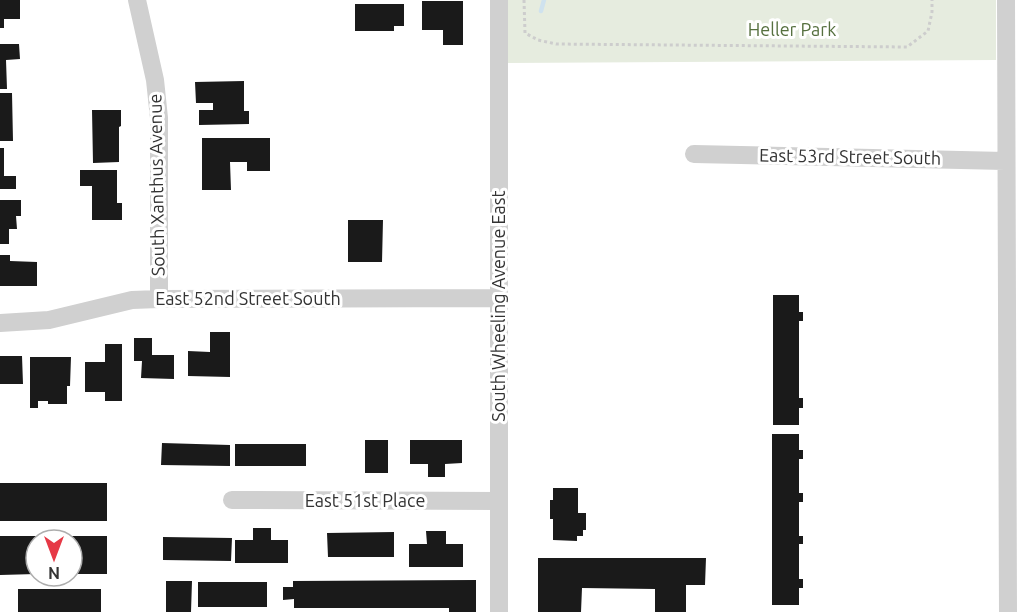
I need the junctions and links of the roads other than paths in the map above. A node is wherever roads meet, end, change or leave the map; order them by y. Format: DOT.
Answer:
graph roads {
  1 [pos="137,0"];
  2 [pos="499,0"];
  3 [pos="1005,0"];
  4 [pos="1013,86"];
  5 [pos="694,154"];
  6 [pos="1005,161"];
  7 [pos="499,298"];
  8 [pos="159,299"];
  9 [pos="0,323"];
  10 [pos="232,500"];
  11 [pos="499,501"];
  12 [pos="499,612"];
  13 [pos="1008,612"];
  1 -- 8 [label="street, South Xanthus Avenue"];
  2 -- 7 [label="street, South Wheeling Avenue East"];
  3 -- 4 [label="street"];
  4 -- 6 [label="street"];
  5 -- 6 [label="street, East 53rd Street South"];
  6 -- 13 [label="street"];
  7 -- 8 [label="street, East 52nd Street South"];
  7 -- 11 [label="street, South Wheeling Avenue East"];
  8 -- 9 [label="street, East 52nd Street South"];
  10 -- 11 [label="street, East 51st Place"];
  11 -- 12 [label="street, South Wheeling Avenue East"];
}
